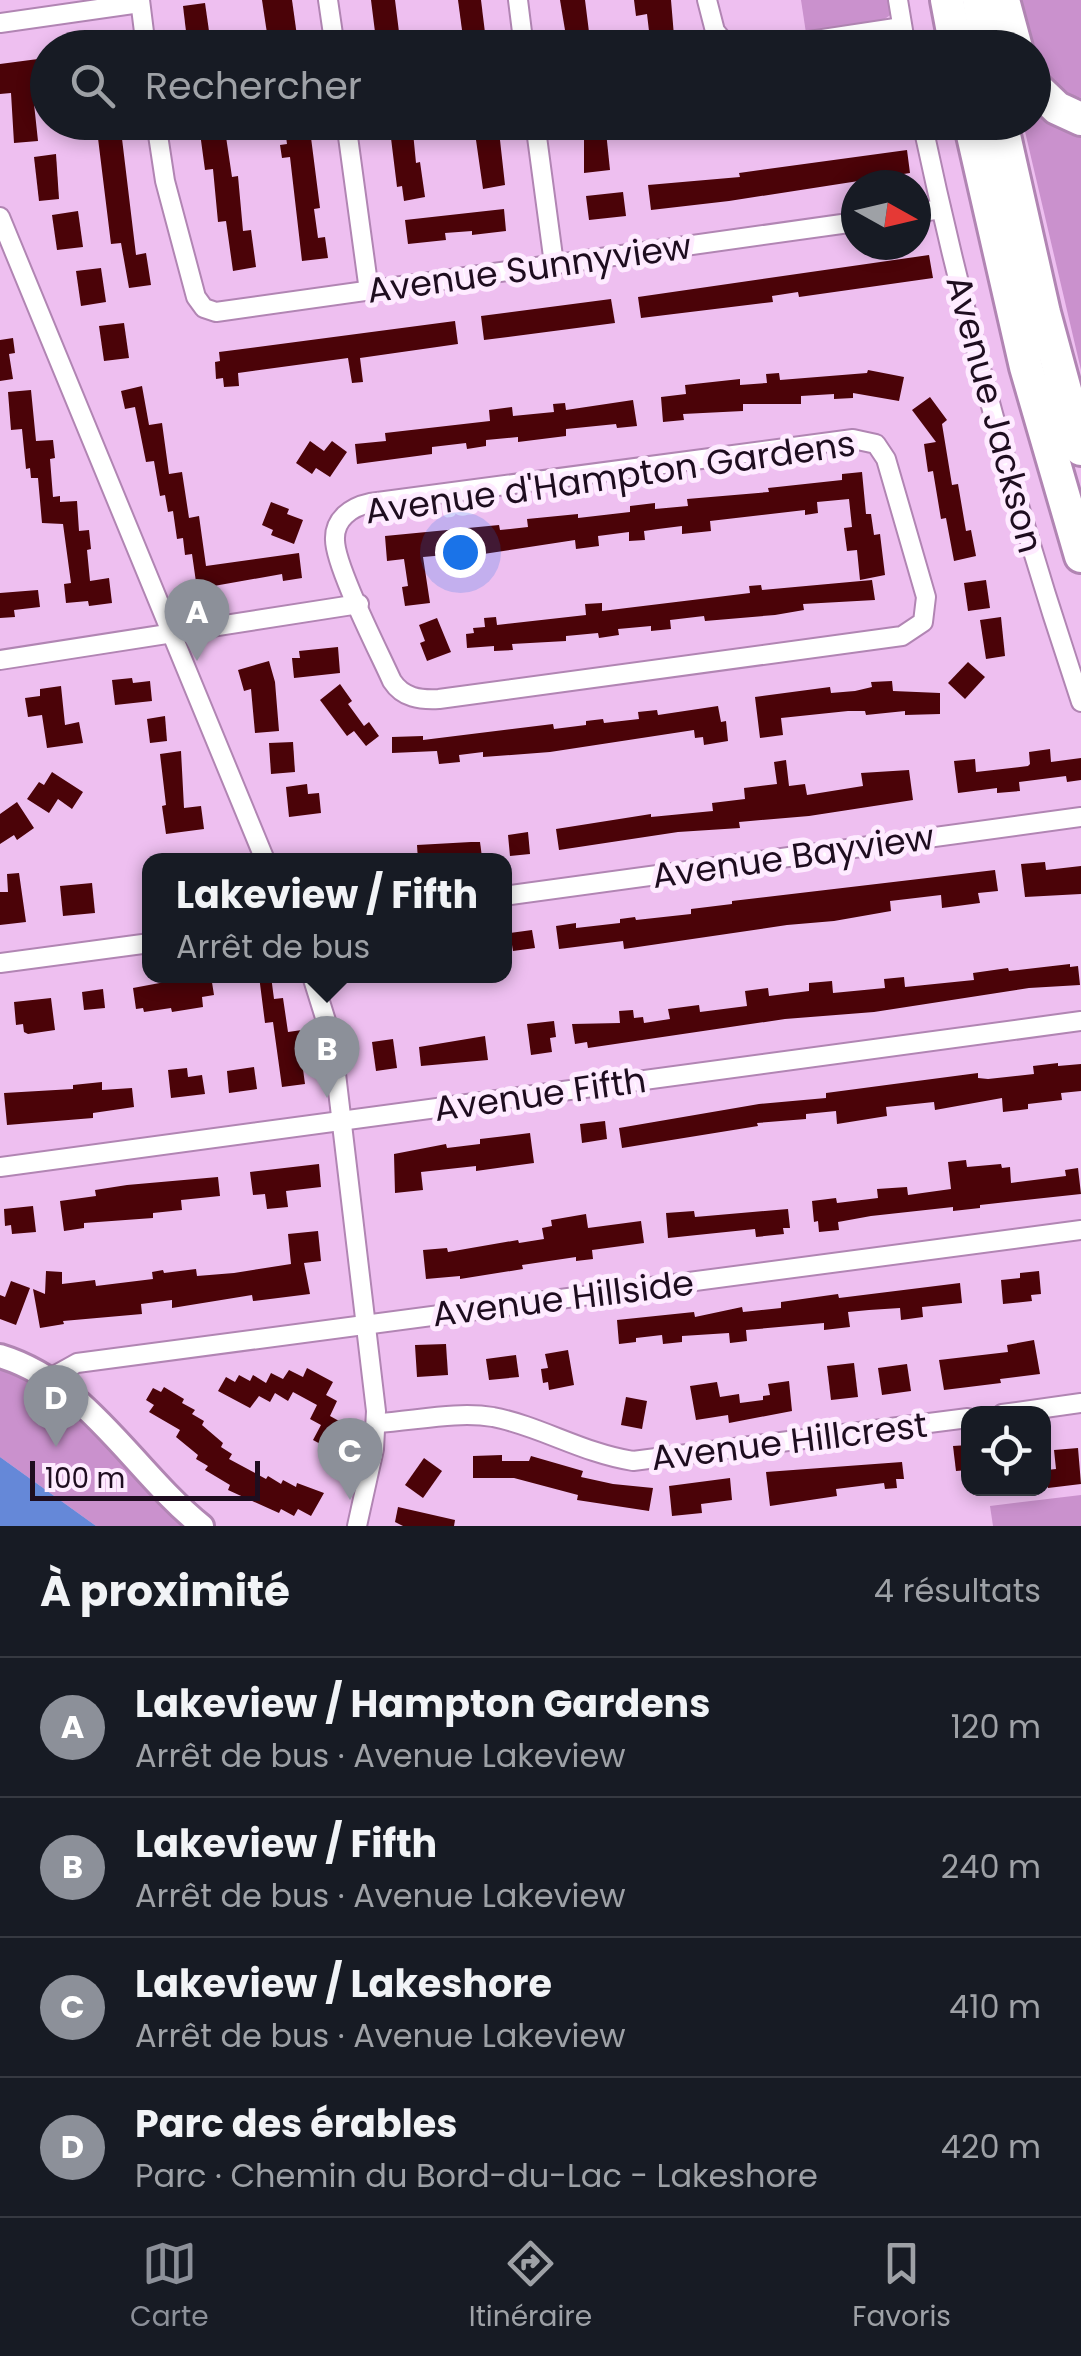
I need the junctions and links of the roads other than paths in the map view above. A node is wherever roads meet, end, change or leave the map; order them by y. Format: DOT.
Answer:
graph roads {
  1 [pos="328,0"];
  2 [pos="518,0"];
  3 [pos="707,0"];
  4 [pos="898,0"];
  5 [pos="947,0"];
  6 [pos="979,0"];
  7 [pos="1004,0"];
  8 [pos="140,2"];
  9 [pos="0,23"];
  10 [pos="902,26"];
  11 [pos="144,30"];
  12 [pos="332,30"];
  13 [pos="522,30"];
  14 [pos="714,30"];
  15 [pos="877,30"];
  16 [pos="903,30"];
  17 [pos="953,30"];
  18 [pos="984,30"];
  19 [pos="1012,30"];
  20 [pos="1051,104"];
  21 [pos="1081,120"];
  22 [pos="159,140"];
  23 [pos="348,140"];
  24 [pos="537,140"];
  25 [pos="926,140"];
  26 [pos="974,140"];
  27 [pos="1005,140"];
  28 [pos="941,210"];
  29 [pos="931,211"];
  30 [pos="0,216"];
  31 [pos="841,224"];
  32 [pos="554,264"];
  33 [pos="369,291"];
  34 [pos="1081,449"];
  35 [pos="1081,556"];
  36 [pos="359,604"];
  37 [pos="171,632"];
  38 [pos="0,660"];
  39 [pos="1081,702"];
  40 [pos="1081,817"];
  41 [pos="262,853"];
  42 [pos="512,895"];
  43 [pos="142,944"];
  44 [pos="0,964"];
  45 [pos="315,983"];
  46 [pos="1081,1021"];
  47 [pos="344,1120"];
  48 [pos="0,1166"];
  49 [pos="1081,1230"];
  50 [pos="365,1325"];
  51 [pos="0,1356"];
  52 [pos="50,1378"];
  53 [pos="1081,1403"];
  54 [pos="1051,1407"];
  55 [pos="961,1419"];
  56 [pos="376,1423"];
  57 [pos="202,1526"];
  58 [pos="357,1526"];
  1 -- 12 [label="street"];
  2 -- 13 [label="street"];
  3 -- 14 [label="street"];
  4 -- 10 [label="street"];
  5 -- 17 [label="highway"];
  6 -- 18 [label="highway"];
  7 -- 19 [label="highway"];
  8 -- 9 [label="street"];
  8 -- 11 [label="street"];
  10 -- 15 [label="street"];
  10 -- 16 [label="street"];
  20 -- 21 [label="highway"];
  22 -- 33 [label="street, Avenue Sunnyview"];
  23 -- 33 [label="street"];
  24 -- 32 [label="street"];
  25 -- 28 [label="street, Avenue Jackson"];
  26 -- 35 [label="highway"];
  27 -- 34 [label="highway"];
  28 -- 29 [label="street"];
  28 -- 39 [label="street, Avenue Jackson"];
  30 -- 37 [label="street"];
  31 -- 32 [label="street, Avenue Sunnyview"];
  32 -- 33 [label="street, Avenue Sunnyview"];
  36 -- 36 [label="street, Avenue d'Hampton Gardens"];
  36 -- 37 [label="street"];
  37 -- 38 [label="street"];
  37 -- 41 [label="street"];
  40 -- 42 [label="street, Avenue Bayview"];
  43 -- 44 [label="street"];
  45 -- 47 [label="street"];
  46 -- 47 [label="street, Avenue Fifth"];
  47 -- 48 [label="street, Avenue Fifth"];
  47 -- 50 [label="street"];
  49 -- 50 [label="street, Avenue Hillside"];
  50 -- 52 [label="street, Avenue Hillside"];
  50 -- 56 [label="street"];
  51 -- 52 [label="street"];
  52 -- 57 [label="street"];
  53 -- 54 [label="street"];
  55 -- 56 [label="street, Avenue Hillcrest"];
  56 -- 58 [label="street"];
}
